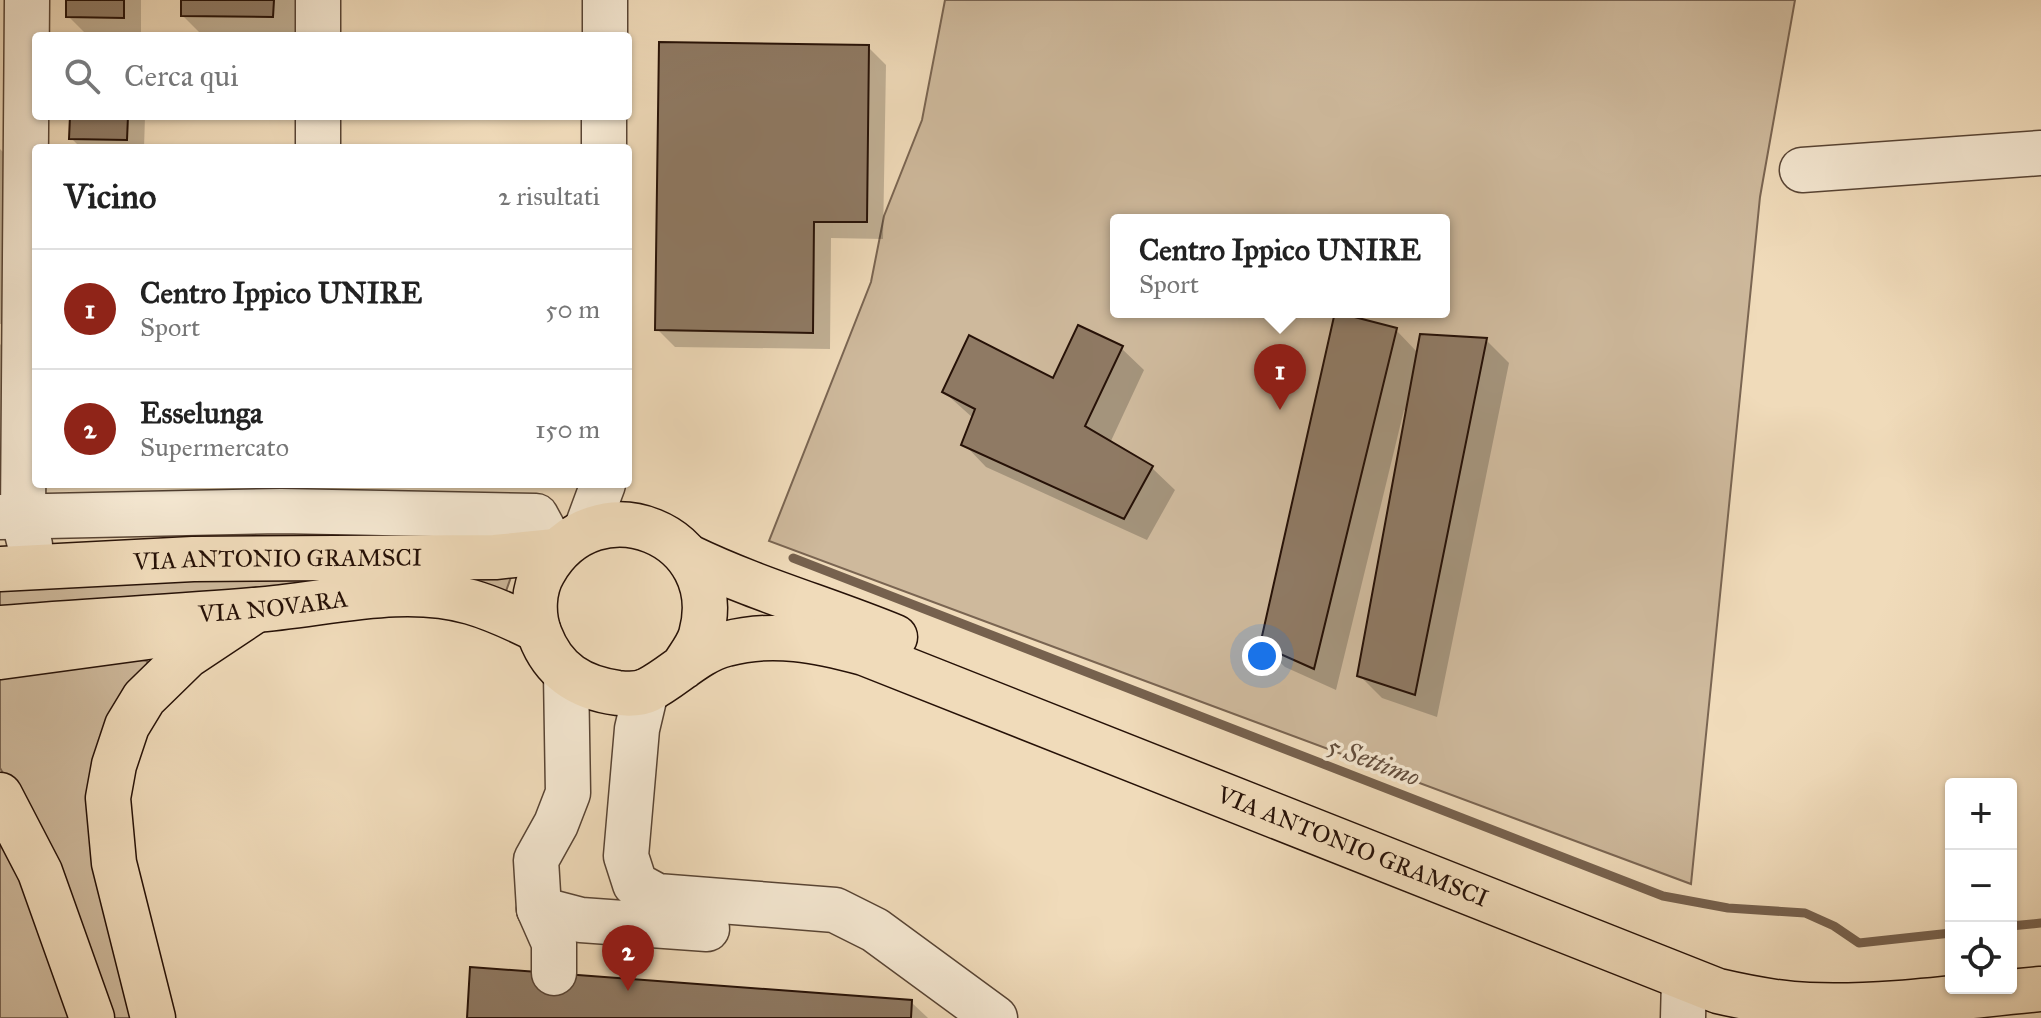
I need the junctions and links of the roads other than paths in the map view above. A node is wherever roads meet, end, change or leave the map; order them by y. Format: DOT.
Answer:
graph roads {
  1 [pos="27,0"];
  2 [pos="318,0"];
  3 [pos="605,0"];
  4 [pos="318,32"];
  5 [pos="605,32"];
  6 [pos="318,120"];
  7 [pos="604,120"];
  8 [pos="318,144"];
  9 [pos="604,144"];
  10 [pos="2041,153"];
  11 [pos="1802,170"];
  12 [pos="601,488"];
  13 [pos="320,498"];
  14 [pos="11,517"];
  15 [pos="571,541"];
  16 [pos="323,557"];
  17 [pos="689,557"];
  18 [pos="18,568"];
  19 [pos="256,610"];
  20 [pos="0,628"];
  21 [pos="538,630"];
  22 [pos="0,657"];
  23 [pos="683,667"];
  24 [pos="566,674"];
  25 [pos="641,710"];
  26 [pos="0,795"];
  27 [pos="538,885"];
  28 [pos="657,896"];
  29 [pos="892,941"];
  30 [pos="2041,966"];
  31 [pos="2017,968"];
  32 [pos="554,973"];
  33 [pos="1945,976"];
  34 [pos="2041,989"];
  35 [pos="1684,999"];
  36 [pos="92,1018"];
  37 [pos="153,1018"];
  38 [pos="995,1018"];
  1 -- 14 [label="street"];
  2 -- 4 [label="street"];
  3 -- 5 [label="street"];
  6 -- 8 [label="street"];
  7 -- 9 [label="street"];
  10 -- 11 [label="street"];
  12 -- 15 [label="street"];
  13 -- 14 [label="street"];
  13 -- 15 [label="street"];
  13 -- 16 [label="street"];
  14 -- 18 [label="street"];
  15 -- 16 [label="main road, VIA ANTONIO GRAMSCI"];
  15 -- 17 [label="main road"];
  15 -- 21 [label="main road"];
  16 -- 18 [label="main road, VIA ANTONIO GRAMSCI"];
  17 -- 23 [label="main road"];
  17 -- 33 [label="main road, VIA ANTONIO GRAMSCI"];
  19 -- 20 [label="main road, VIA NOVARA"];
  19 -- 21 [label="main road, VIA NOVARA"];
  19 -- 22 [label="main road"];
  19 -- 37 [label="main road"];
  21 -- 24 [label="main road"];
  23 -- 25 [label="main road"];
  23 -- 35 [label="main road, VIA ANTONIO GRAMSCI"];
  24 -- 25 [label="main road"];
  24 -- 27 [label="street"];
  25 -- 28 [label="street"];
  26 -- 36 [label="main road"];
  27 -- 28 [label="street"];
  27 -- 29 [label="street"];
  27 -- 32 [label="street"];
  28 -- 29 [label="street"];
  29 -- 38 [label="street"];
  30 -- 31 [label="main road"];
  34 -- 35 [label="main road, VIA ANTONIO GRAMSCI"];
}
